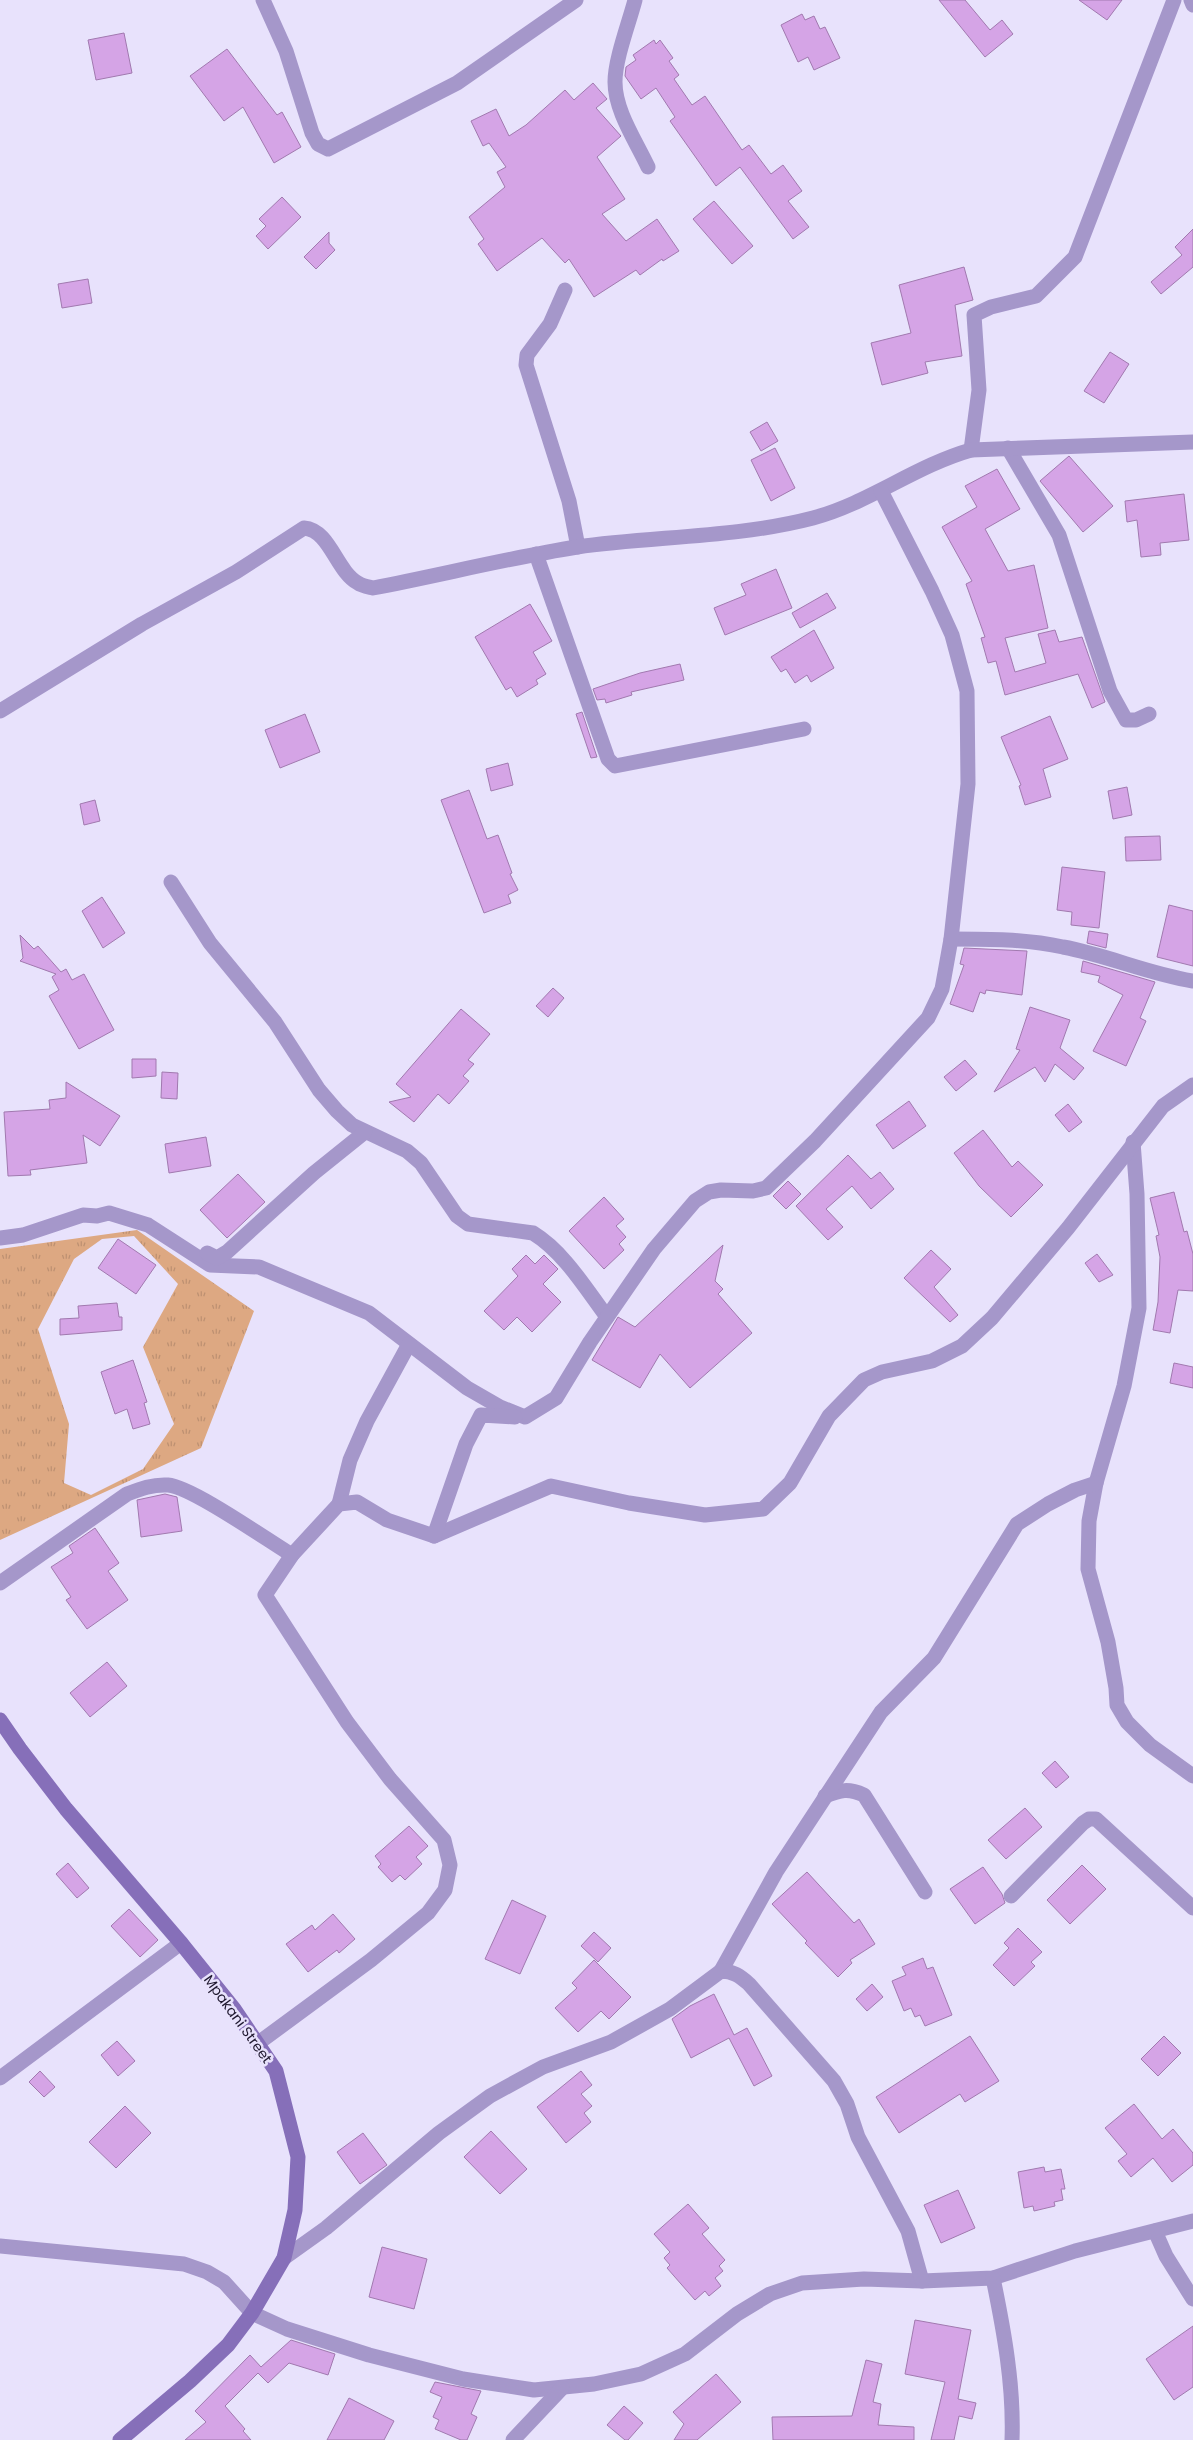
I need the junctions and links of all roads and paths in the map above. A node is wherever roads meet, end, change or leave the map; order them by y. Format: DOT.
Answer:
graph roads {
  1 [pos="263,0"];
  2 [pos="576,0"];
  3 [pos="635,0"];
  4 [pos="1174,0"];
  5 [pos="1191,0"];
  6 [pos="1193,5"];
  7 [pos="648,167"];
  8 [pos="565,290"];
  9 [pos="1193,442"];
  10 [pos="1008,448"];
  11 [pos="972,450"];
  12 [pos="881,491"];
  13 [pos="578,547"];
  14 [pos="536,554"];
  15 [pos="0,711"];
  16 [pos="1149,714"];
  17 [pos="804,729"];
  18 [pos="171,882"];
  19 [pos="951,939"];
  20 [pos="1193,981"];
  21 [pos="1193,1085"];
  22 [pos="365,1132"];
  23 [pos="1133,1142"];
  24 [pos="100,1205"];
  25 [pos="0,1238"];
  26 [pos="607,1317"];
  27 [pos="409,1344"];
  28 [pos="525,1417"];
  29 [pos="1096,1483"];
  30 [pos="339,1504"];
  31 [pos="434,1536"];
  32 [pos="292,1556"];
  33 [pos="0,1583"];
  34 [pos="0,1720"];
  35 [pos="1193,1776"];
  36 [pos="825,1796"];
  37 [pos="925,1892"];
  38 [pos="1011,1896"];
  39 [pos="1193,1908"];
  40 [pos="181,1943"];
  41 [pos="721,1971"];
  42 [pos="257,2044"];
  43 [pos="0,2078"];
  44 [pos="1193,2221"];
  45 [pos="1155,2231"];
  46 [pos="0,2246"];
  47 [pos="284,2258"];
  48 [pos="993,2278"];
  49 [pos="922,2281"];
  50 [pos="1193,2299"];
  51 [pos="252,2313"];
  52 [pos="562,2388"];
  53 [pos="120,2440"];
  54 [pos="514,2440"];
  55 [pos="1012,2440"];
  1 -- 2 [label="street"];
  3 -- 7 [label="street"];
  4 -- 11 [label="street"];
  5 -- 6 [label="street"];
  8 -- 13 [label="street"];
  9 -- 10 [label="street"];
  10 -- 11 [label="street"];
  10 -- 16 [label="street"];
  11 -- 12 [label="street"];
  12 -- 13 [label="street"];
  12 -- 19 [label="street"];
  13 -- 14 [label="street"];
  14 -- 15 [label="street"];
  14 -- 17 [label="street"];
  18 -- 22 [label="street"];
  19 -- 20 [label="street"];
  19 -- 26 [label="street"];
  21 -- 23 [label="street"];
  22 -- 24 [label="street"];
  22 -- 26 [label="street"];
  23 -- 29 [label="street"];
  23 -- 31 [label="street"];
  25 -- 27 [label="street"];
  26 -- 28 [label="street"];
  27 -- 28 [label="street"];
  27 -- 30 [label="street"];
  28 -- 31 [label="street"];
  29 -- 35 [label="street"];
  29 -- 36 [label="street"];
  30 -- 31 [label="street"];
  30 -- 32 [label="street"];
  32 -- 33 [label="street"];
  32 -- 42 [label="street"];
  34 -- 40 [label="street, Mpakani Street"];
  36 -- 37 [label="street"];
  36 -- 41 [label="street"];
  38 -- 39 [label="street"];
  40 -- 42 [label="street, Mpakani Street"];
  40 -- 43 [label="street"];
  41 -- 47 [label="street"];
  41 -- 49 [label="street"];
  42 -- 47 [label="street, Mpakani Street"];
  44 -- 45 [label="street"];
  45 -- 48 [label="street"];
  45 -- 50 [label="street"];
  46 -- 51 [label="street"];
  47 -- 51 [label="street, Mpakani Street"];
  48 -- 49 [label="street"];
  48 -- 55 [label="street"];
  49 -- 52 [label="street"];
  51 -- 52 [label="street"];
  51 -- 53 [label="street, Mpakani Street"];
  52 -- 54 [label="street"];
}
